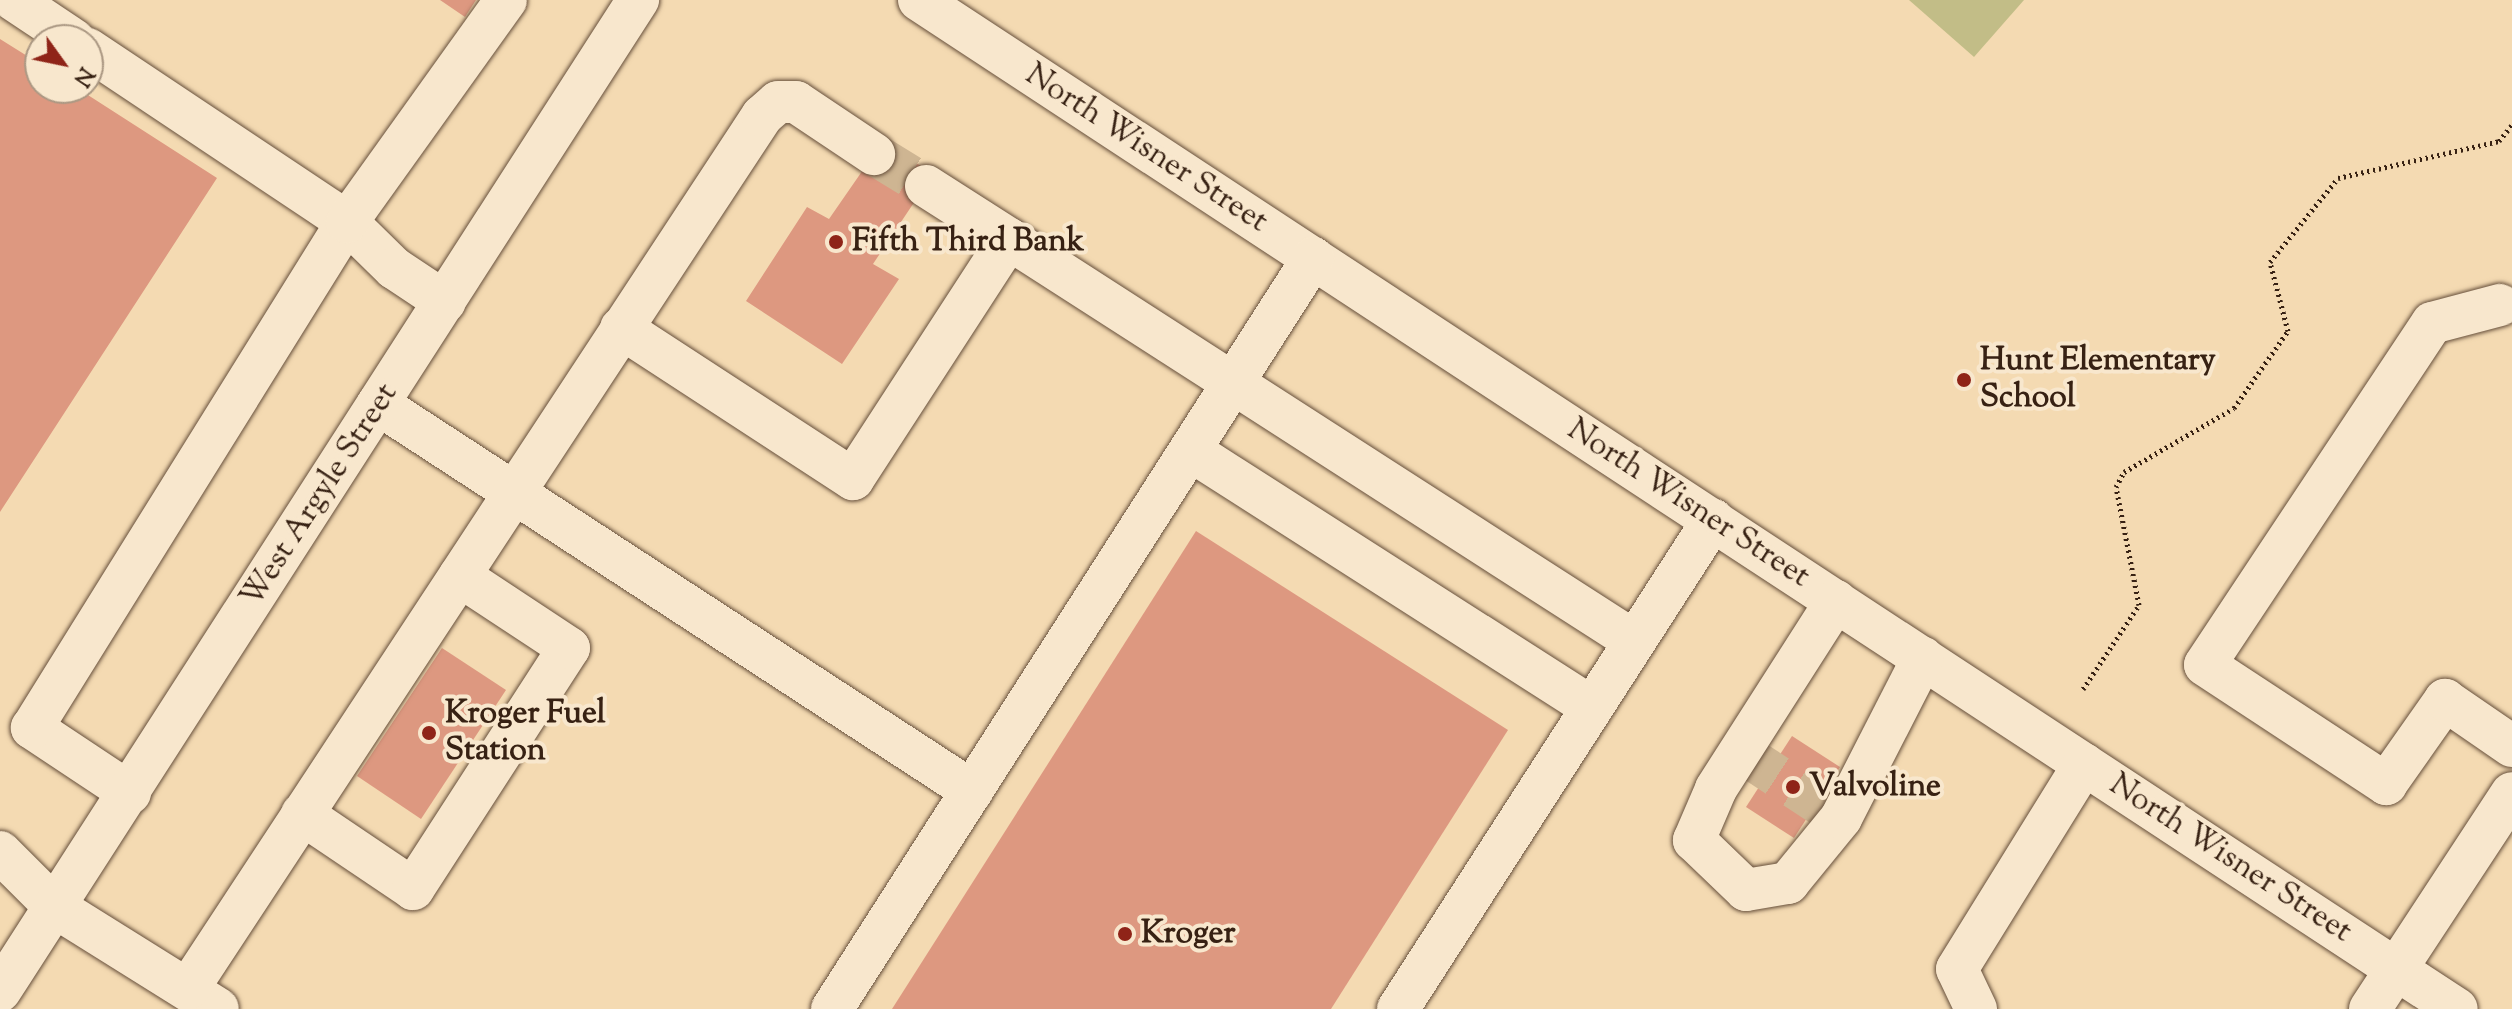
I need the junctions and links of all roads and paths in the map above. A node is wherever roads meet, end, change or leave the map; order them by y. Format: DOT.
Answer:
graph roads {
  1 [pos="14,0"];
  2 [pos="506,0"];
  3 [pos="638,0"];
  4 [pos="919,0"];
  5 [pos="50,24"];
  6 [pos="104,60"];
  7 [pos="2512,125"];
  8 [pos="874,154"];
  9 [pos="926,186"];
  10 [pos="347,222"];
  11 [pos="1009,239"];
  12 [pos="1313,258"];
  13 [pos="445,302"];
  14 [pos="2508,306"];
  15 [pos="621,328"];
  16 [pos="1235,382"];
  17 [pos="378,404"];
  18 [pos="1191,451"];
  19 [pos="516,493"];
  20 [pos="1713,520"];
  21 [pos="460,576"];
  22 [pos="1836,601"];
  23 [pos="1634,641"];
  24 [pos="1923,658"];
  25 [pos="2083,689"];
  26 [pos="1592,707"];
  27 [pos="2512,746"];
  28 [pos="2084,764"];
  29 [pos="972,791"];
  30 [pos="130,793"];
  31 [pos="2512,793"];
  32 [pos="302,814"];
  33 [pos="3,861"];
  34 [pos="55,907"];
  35 [pos="2397,968"];
  36 [pos="0,991"];
  37 [pos="203,999"];
  38 [pos="832,1009"];
  39 [pos="1398,1009"];
  40 [pos="1976,1009"];
  41 [pos="2370,1009"];
  42 [pos="2457,1009"];
  1 -- 5 [label="street"];
  2 -- 10 [label="street"];
  3 -- 13 [label="street, West Argyle Street"];
  4 -- 12 [label="street, North Wisner Street"];
  6 -- 10 [label="street"];
  7 -- 25 [label="path"];
  8 -- 15 [label="street"];
  9 -- 11 [label="street"];
  10 -- 13 [label="street"];
  10 -- 30 [label="street"];
  11 -- 15 [label="street"];
  11 -- 16 [label="street"];
  12 -- 16 [label="street"];
  12 -- 20 [label="street, North Wisner Street"];
  13 -- 17 [label="street, West Argyle Street"];
  14 -- 27 [label="street"];
  15 -- 19 [label="street"];
  16 -- 18 [label="street"];
  16 -- 23 [label="street"];
  17 -- 19 [label="street"];
  17 -- 30 [label="street, West Argyle Street"];
  18 -- 26 [label="street"];
  18 -- 29 [label="street"];
  19 -- 21 [label="street"];
  19 -- 29 [label="street"];
  20 -- 22 [label="street, North Wisner Street"];
  20 -- 23 [label="street"];
  21 -- 32 [label="street"];
  21 -- 32 [label="street"];
  22 -- 24 [label="street, North Wisner Street"];
  22 -- 24 [label="street"];
  23 -- 26 [label="street"];
  24 -- 28 [label="street, North Wisner Street"];
  26 -- 39 [label="street"];
  28 -- 35 [label="street, North Wisner Street"];
  28 -- 40 [label="street"];
  29 -- 38 [label="street"];
  30 -- 34 [label="street, West Argyle Street"];
  31 -- 35 [label="street"];
  32 -- 37 [label="street"];
  33 -- 34 [label="street"];
  34 -- 36 [label="street, West Argyle Street"];
  34 -- 37 [label="street"];
  35 -- 41 [label="street"];
  35 -- 42 [label="street, North Wisner Street"];
}
